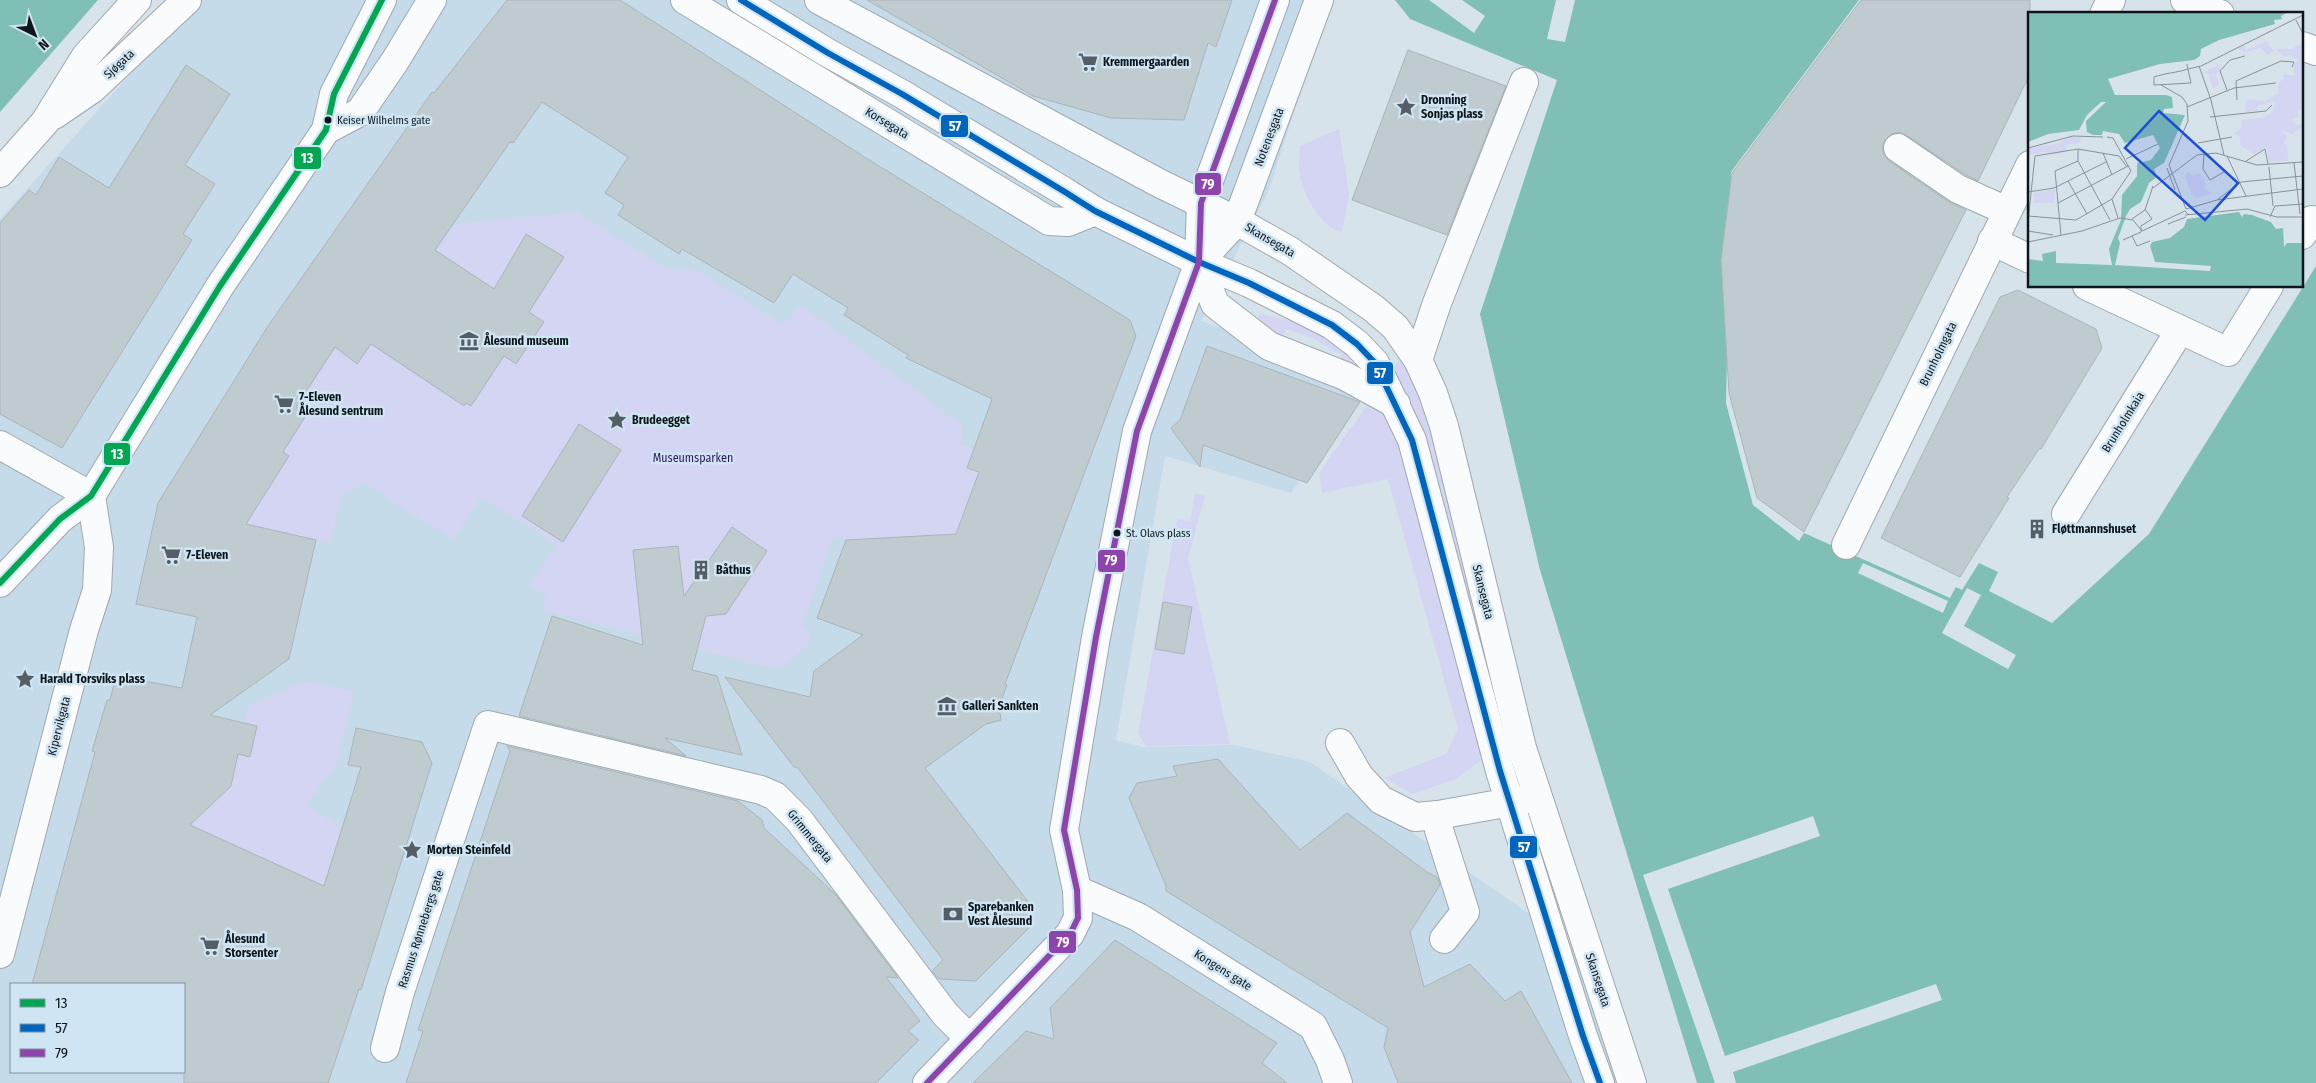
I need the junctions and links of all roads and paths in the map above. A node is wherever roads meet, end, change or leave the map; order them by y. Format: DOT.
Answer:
graph roads {
  1 [pos="137,0"];
  2 [pos="187,0"];
  3 [pos="382,0"];
  4 [pos="432,0"];
  5 [pos="685,0"];
  6 [pos="741,0"];
  7 [pos="819,0"];
  8 [pos="1275,0"];
  9 [pos="1319,0"];
  10 [pos="2111,0"];
  11 [pos="2185,0"];
  12 [pos="2105,12"];
  13 [pos="2215,12"];
  14 [pos="2304,47"];
  15 [pos="2316,51"];
  16 [pos="1524,82"];
  17 [pos="45,122"];
  18 [pos="326,130"];
  19 [pos="1898,148"];
  20 [pos="2028,169"];
  21 [pos="0,174"];
  22 [pos="1201,203"];
  23 [pos="1094,211"];
  24 [pos="2007,211"];
  25 [pos="1237,221"];
  26 [pos="1992,241"];
  27 [pos="2028,258"];
  28 [pos="1199,262"];
  29 [pos="2091,288"];
  30 [pos="2269,288"];
  31 [pos="2180,330"];
  32 [pos="1418,360"];
  33 [pos="1396,404"];
  34 [pos="0,445"];
  35 [pos="91,496"];
  36 [pos="2066,514"];
  37 [pos="1846,544"];
  38 [pos="0,583"];
  39 [pos="488,725"];
  40 [pos="1340,743"];
  41 [pos="1538,796"];
  42 [pos="1510,803"];
  43 [pos="1438,815"];
  44 [pos="1077,890"];
  45 [pos="1444,939"];
  46 [pos="0,954"];
  47 [pos="970,1039"];
  48 [pos="385,1048"];
  49 [pos="927,1083"];
  50 [pos="1338,1083"];
  51 [pos="1600,1083"];
  52 [pos="1632,1083"];
  1 -- 17 [label="main road, Sjøgata"];
  2 -- 17 [label="main road, Sjøgata"];
  3 -- 18 [label="main road"];
  4 -- 18 [label="main road"];
  5 -- 23 [label="main road, Korsegata"];
  6 -- 23 [label="main road"];
  7 -- 22 [label="main road"];
  8 -- 22 [label="main road, Notenesgata"];
  9 -- 25 [label="main road, Notenesgata"];
  10 -- 12 [label="main road"];
  11 -- 13 [label="main road"];
  14 -- 15 [label="main road"];
  16 -- 32 [label="main road"];
  17 -- 21 [label="main road, Sjøgata"];
  18 -- 35 [label="main road"];
  19 -- 24 [label="main road"];
  20 -- 24 [label="main road, Brunholmgata"];
  22 -- 25 [label="main road, Skansegata"];
  22 -- 28 [label="main road, Notenesgata"];
  23 -- 28 [label="main road"];
  24 -- 26 [label="main road, Brunholmgata"];
  25 -- 28 [label="main road, Notenesgata"];
  25 -- 32 [label="main road, Skansegata"];
  26 -- 27 [label="main road"];
  26 -- 37 [label="main road, Brunholmgata"];
  28 -- 33 [label="main road"];
  28 -- 33 [label="main road"];
  28 -- 44 [label="main road, Notenesgata"];
  29 -- 31 [label="main road"];
  30 -- 31 [label="main road"];
  31 -- 36 [label="main road, Brunholmkaia"];
  32 -- 41 [label="main road, Skansegata"];
  33 -- 42 [label="main road"];
  34 -- 35 [label="main road"];
  35 -- 38 [label="main road"];
  35 -- 46 [label="main road, Kipervikgata"];
  39 -- 47 [label="main road, Grimmergata"];
  39 -- 48 [label="main road, Rasmus Rønnebergs gate"];
  40 -- 43 [label="main road"];
  41 -- 42 [label="main road"];
  41 -- 52 [label="main road, Skansegata"];
  42 -- 43 [label="main road"];
  42 -- 51 [label="main road"];
  43 -- 45 [label="main road"];
  44 -- 47 [label="main road, Notenesgata"];
  44 -- 50 [label="main road, Kongens gate"];
  47 -- 49 [label="main road, Notenesgata"];
}
